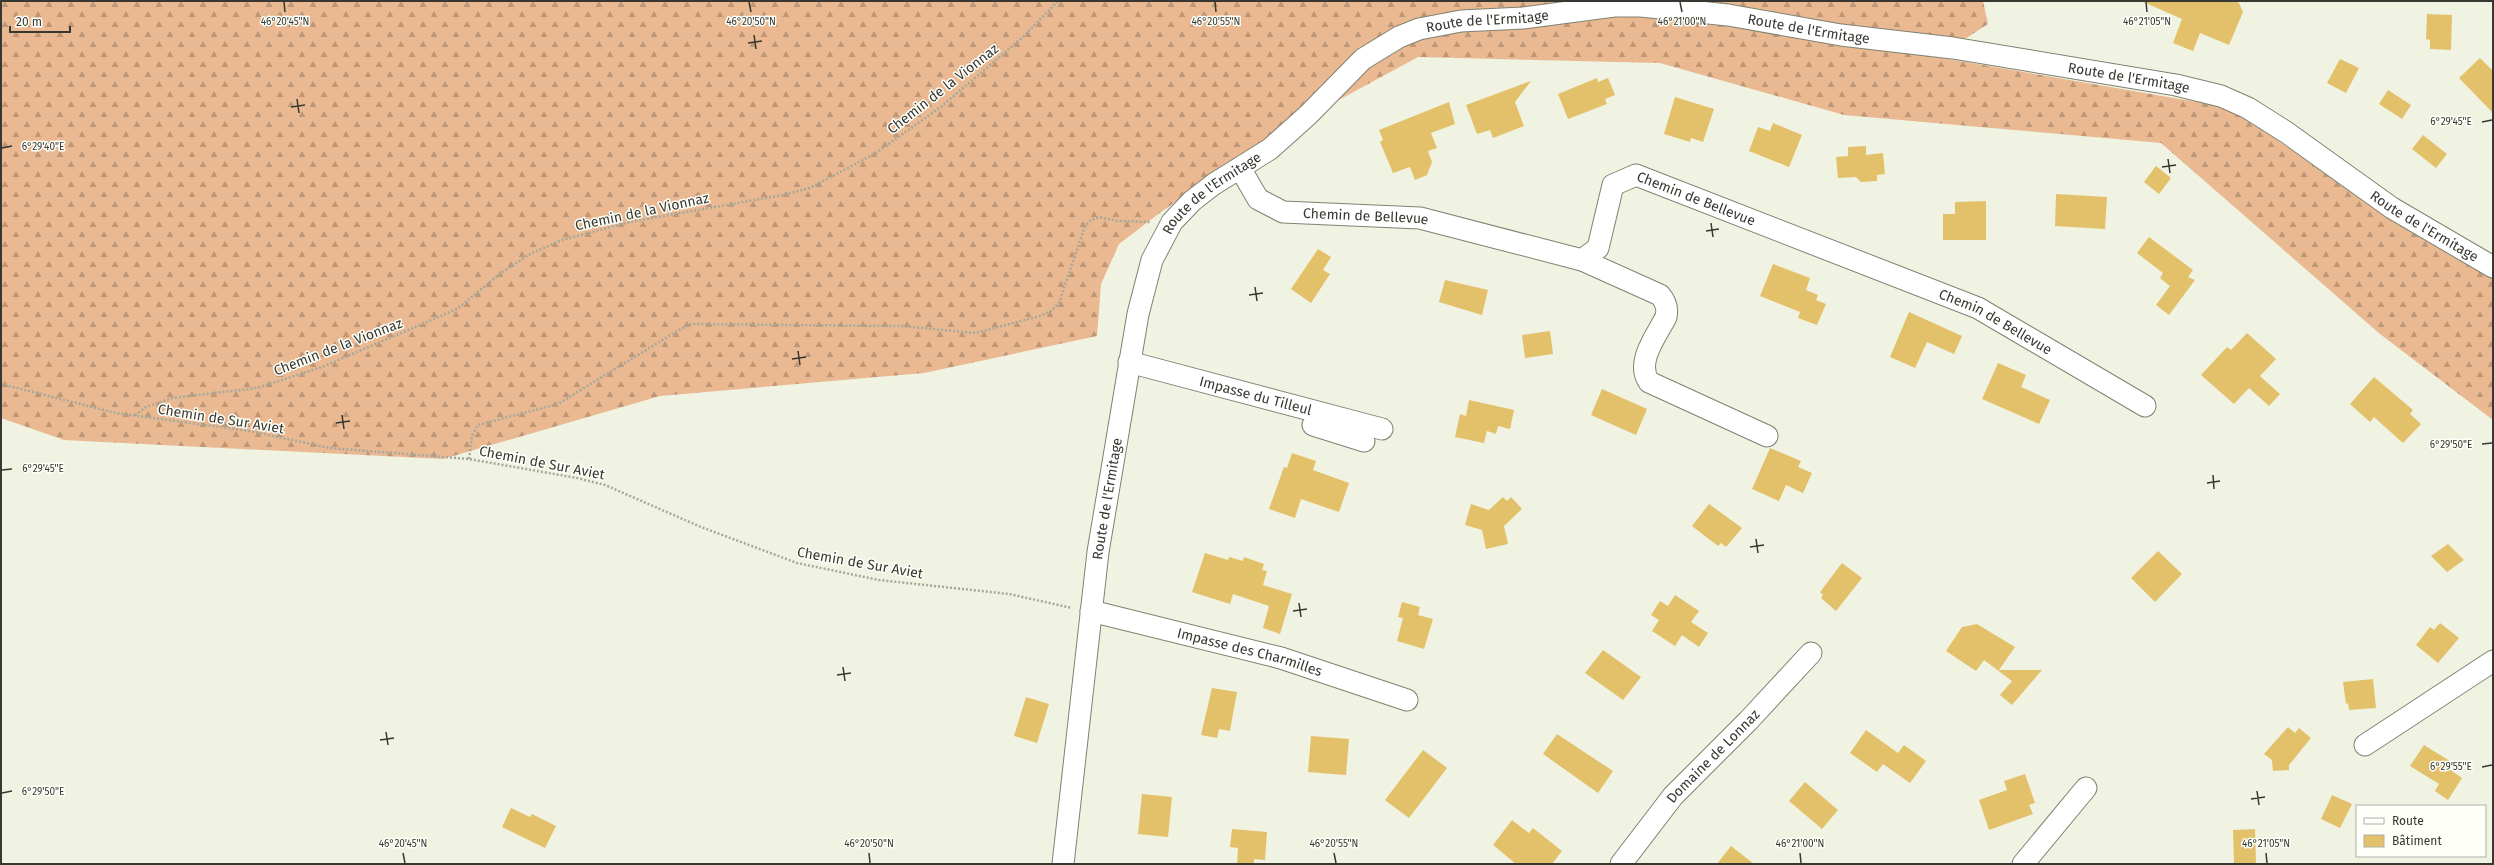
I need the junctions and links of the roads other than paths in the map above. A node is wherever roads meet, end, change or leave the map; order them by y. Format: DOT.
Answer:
graph roads {
  1 [pos="1240,168"];
  2 [pos="1582,260"];
  3 [pos="2493,267"];
  4 [pos="1128,368"];
  5 [pos="2145,406"];
  6 [pos="1382,429"];
  7 [pos="1767,436"];
  8 [pos="1364,441"];
  9 [pos="1090,611"];
  10 [pos="1811,653"];
  11 [pos="2493,661"];
  12 [pos="1407,700"];
  13 [pos="2364,745"];
  14 [pos="2086,788"];
  15 [pos="1062,864"];
  16 [pos="1621,864"];
  17 [pos="2023,864"];
  1 -- 2 [label="street, Chemin de Bellevue"];
  1 -- 3 [label="street, Route de l'Ermitage"];
  1 -- 4 [label="street, Route de l'Ermitage"];
  2 -- 5 [label="street, Chemin de Bellevue"];
  2 -- 7 [label="street"];
  4 -- 6 [label="street, Impasse du Tilleul"];
  4 -- 8 [label="street"];
  4 -- 9 [label="street, Route de l'Ermitage"];
  9 -- 12 [label="street, Impasse des Charmilles"];
  9 -- 15 [label="street, Route de l'Ermitage"];
  10 -- 16 [label="street, Domaine de Lonnaz"];
  11 -- 13 [label="street"];
  14 -- 17 [label="street"];
}
